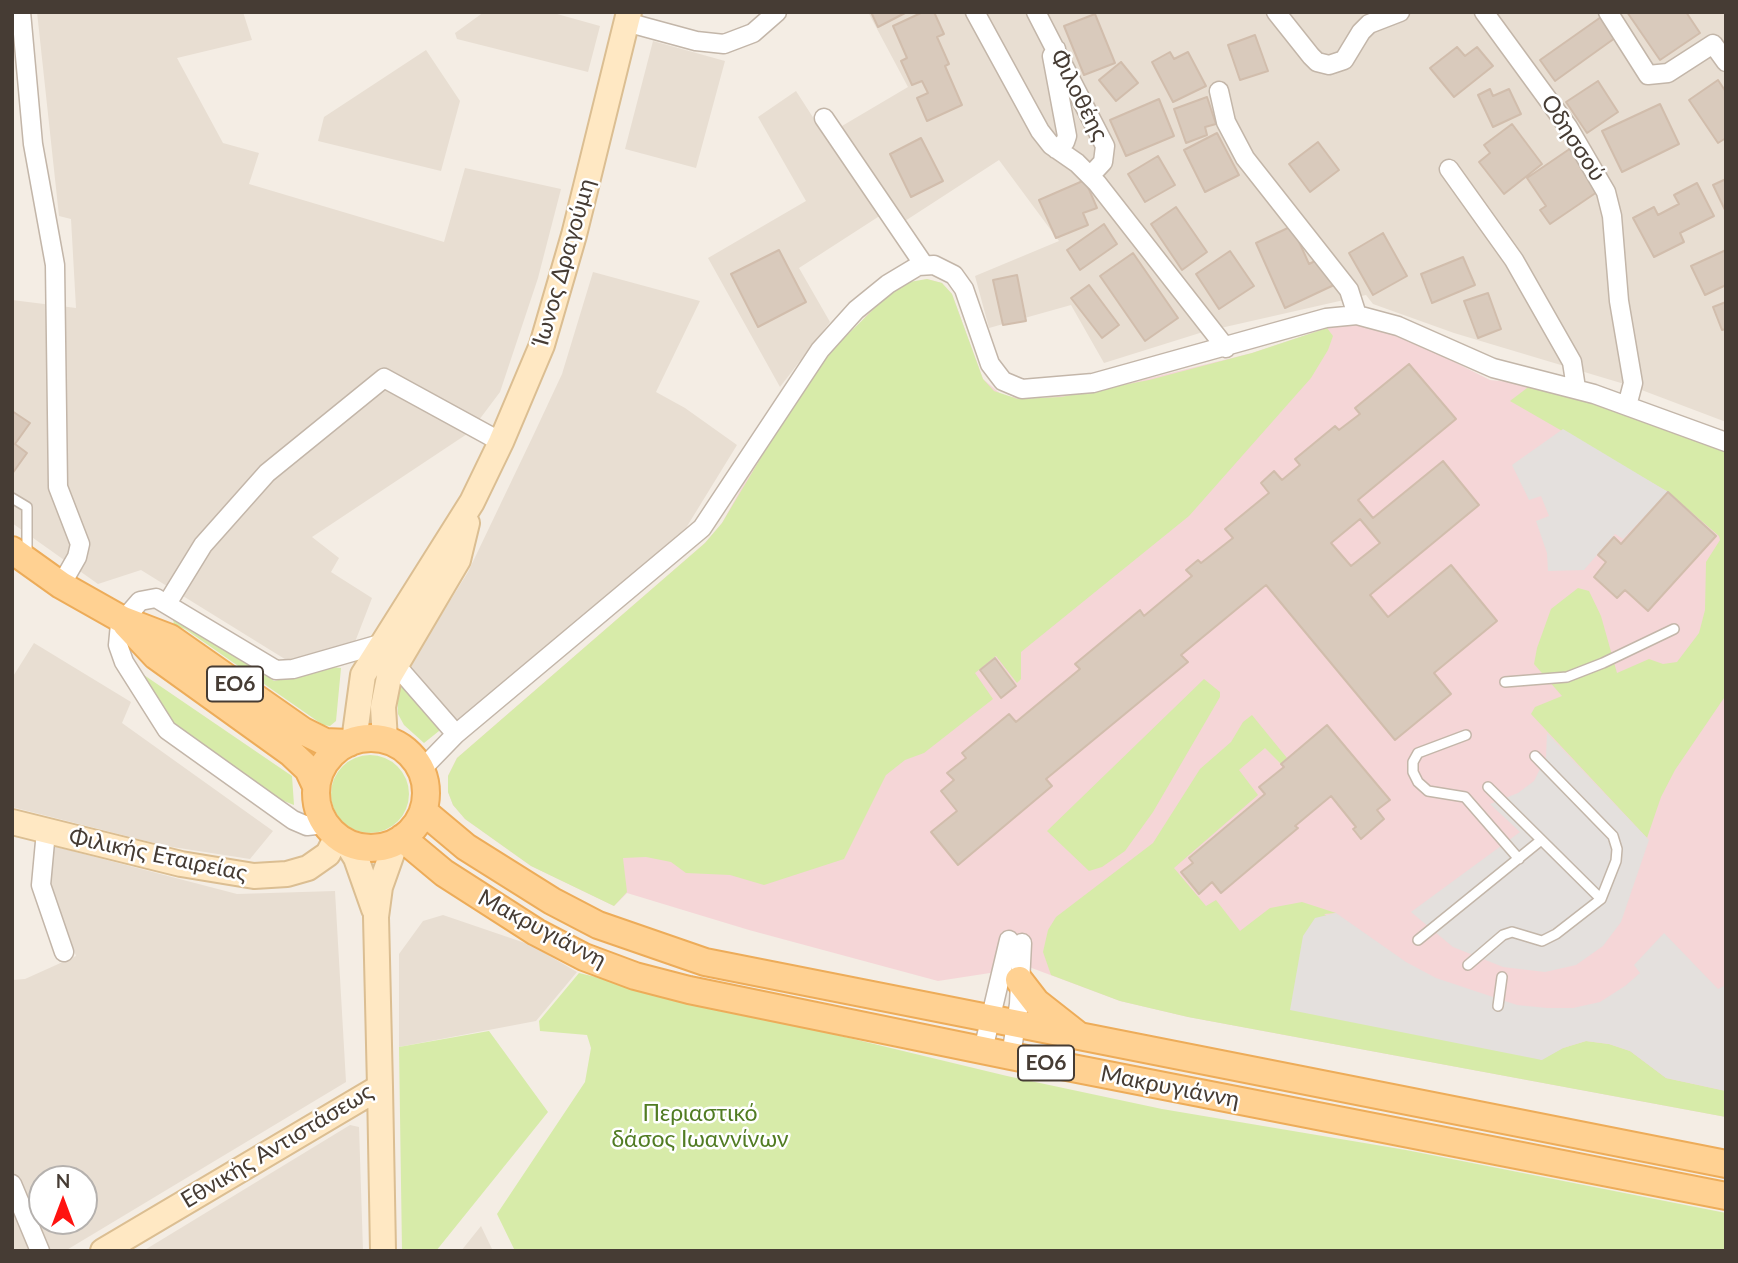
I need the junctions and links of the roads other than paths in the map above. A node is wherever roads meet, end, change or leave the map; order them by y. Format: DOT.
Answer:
graph roads {
  1 [pos="21,12"];
  2 [pos="777,12"];
  3 [pos="975,12"];
  4 [pos="1036,12"];
  5 [pos="1276,12"];
  6 [pos="1400,12"];
  7 [pos="1484,12"];
  8 [pos="1608,12"];
  9 [pos="628,17"];
  10 [pos="1056,49"];
  11 [pos="1726,62"];
  12 [pos="1219,91"];
  13 [pos="824,118"];
  14 [pos="1056,149"];
  15 [pos="1449,169"];
  16 [pos="1090,176"];
  17 [pos="924,265"];
  18 [pos="1357,315"];
  19 [pos="1226,348"];
  20 [pos="1576,388"];
  21 [pos="1627,406"];
  22 [pos="501,442"];
  23 [pos="1726,442"];
  24 [pos="12,498"];
  25 [pos="20,555"];
  26 [pos="61,585"];
  27 [pos="168,602"];
  28 [pos="123,620"];
  29 [pos="1674,629"];
  30 [pos="387,654"];
  31 [pos="1505,682"];
  32 [pos="456,734"];
  33 [pos="1465,735"];
  34 [pos="385,740"];
  35 [pos="351,742"];
  36 [pos="1535,756"];
  37 [pos="421,770"];
  38 [pos="316,786"];
  39 [pos="1488,787"];
  40 [pos="423,811"];
  41 [pos="12,822"];
  42 [pos="46,831"];
  43 [pos="336,834"];
  44 [pos="399,840"];
  45 [pos="1540,841"];
  46 [pos="1519,859"];
  47 [pos="1601,899"];
  48 [pos="376,917"];
  49 [pos="1418,940"];
  50 [pos="64,951"];
  51 [pos="1468,965"];
  52 [pos="1502,976"];
  53 [pos="1019,980"];
  54 [pos="1498,1006"];
  55 [pos="989,1020"];
  56 [pos="1016,1025"];
  57 [pos="1085,1040"];
  58 [pos="983,1050"];
  59 [pos="1011,1056"];
  60 [pos="380,1087"];
  61 [pos="1726,1164"];
  62 [pos="12,1184"];
  63 [pos="1726,1196"];
  64 [pos="40,1251"];
  65 [pos="103,1251"];
  66 [pos="383,1251"];
  1 -- 26 [label="street"];
  2 -- 9 [label="street"];
  3 -- 14 [label="street"];
  4 -- 10 [label="street, Φιλοθέης"];
  5 -- 6 [label="street"];
  7 -- 21 [label="street, Οδησσού"];
  8 -- 11 [label="street"];
  9 -- 22 [label="street, Ίωνος Δραγούμη"];
  10 -- 14 [label="street"];
  10 -- 16 [label="street, Φιλοθέης"];
  12 -- 18 [label="street"];
  13 -- 17 [label="street"];
  14 -- 16 [label="street"];
  15 -- 20 [label="street"];
  16 -- 19 [label="street"];
  17 -- 19 [label="street"];
  17 -- 32 [label="street"];
  18 -- 19 [label="street"];
  18 -- 20 [label="street"];
  20 -- 21 [label="street"];
  21 -- 23 [label="street"];
  22 -- 27 [label="street"];
  22 -- 30 [label="street, Ίωνος Δραγούμη"];
  24 -- 25 [label="lane"];
  25 -- 26 [label="main road, ΕΟ6"];
  26 -- 28 [label="main road, ΕΟ6"];
  27 -- 28 [label="street"];
  27 -- 30 [label="street"];
  28 -- 35 [label="main road, ΕΟ6"];
  28 -- 38 [label="main road, ΕΟ6"];
  28 -- 43 [label="street"];
  29 -- 31 [label="lane"];
  30 -- 32 [label="street"];
  30 -- 34 [label="street"];
  30 -- 35 [label="street"];
  32 -- 37 [label="street"];
  33 -- 46 [label="lane"];
  34 -- 35 [label="main road, ΕΟ6"];
  34 -- 37 [label="main road"];
  35 -- 38 [label="main road"];
  36 -- 47 [label="lane"];
  37 -- 40 [label="main road"];
  38 -- 43 [label="main road, ΕΟ6"];
  39 -- 45 [label="lane"];
  40 -- 44 [label="main road"];
  40 -- 55 [label="main road, Μακρυγιάννη / ΕΟ6"];
  41 -- 42 [label="street, Φιλικής Εταιρείας"];
  42 -- 43 [label="street, Φιλικής Εταιρείας"];
  42 -- 50 [label="street, Φιλικής Εταιρείας"];
  43 -- 44 [label="main road"];
  43 -- 48 [label="street"];
  44 -- 48 [label="street"];
  44 -- 58 [label="main road, Μακρυγιάννη / ΕΟ6"];
  45 -- 46 [label="lane"];
  45 -- 47 [label="lane"];
  46 -- 49 [label="lane"];
  47 -- 51 [label="lane"];
  48 -- 60 [label="street, Εθνικής Αντιστάσεως"];
  52 -- 54 [label="lane"];
  53 -- 55 [label="street"];
  53 -- 56 [label="street"];
  53 -- 57 [label="main road"];
  55 -- 56 [label="main road, Μακρυγιάννη / ΕΟ6"];
  55 -- 58 [label="street"];
  56 -- 57 [label="main road, Μακρυγιάννη / ΕΟ6"];
  56 -- 59 [label="street"];
  57 -- 61 [label="main road, Μακρυγιάννη / ΕΟ6"];
  58 -- 59 [label="main road, Μακρυγιάννη / ΕΟ6"];
  59 -- 63 [label="main road, Μακρυγιάννη / ΕΟ6"];
  60 -- 65 [label="street, Εθνικής Αντιστάσεως"];
  60 -- 66 [label="street"];
  62 -- 64 [label="street"];
}
